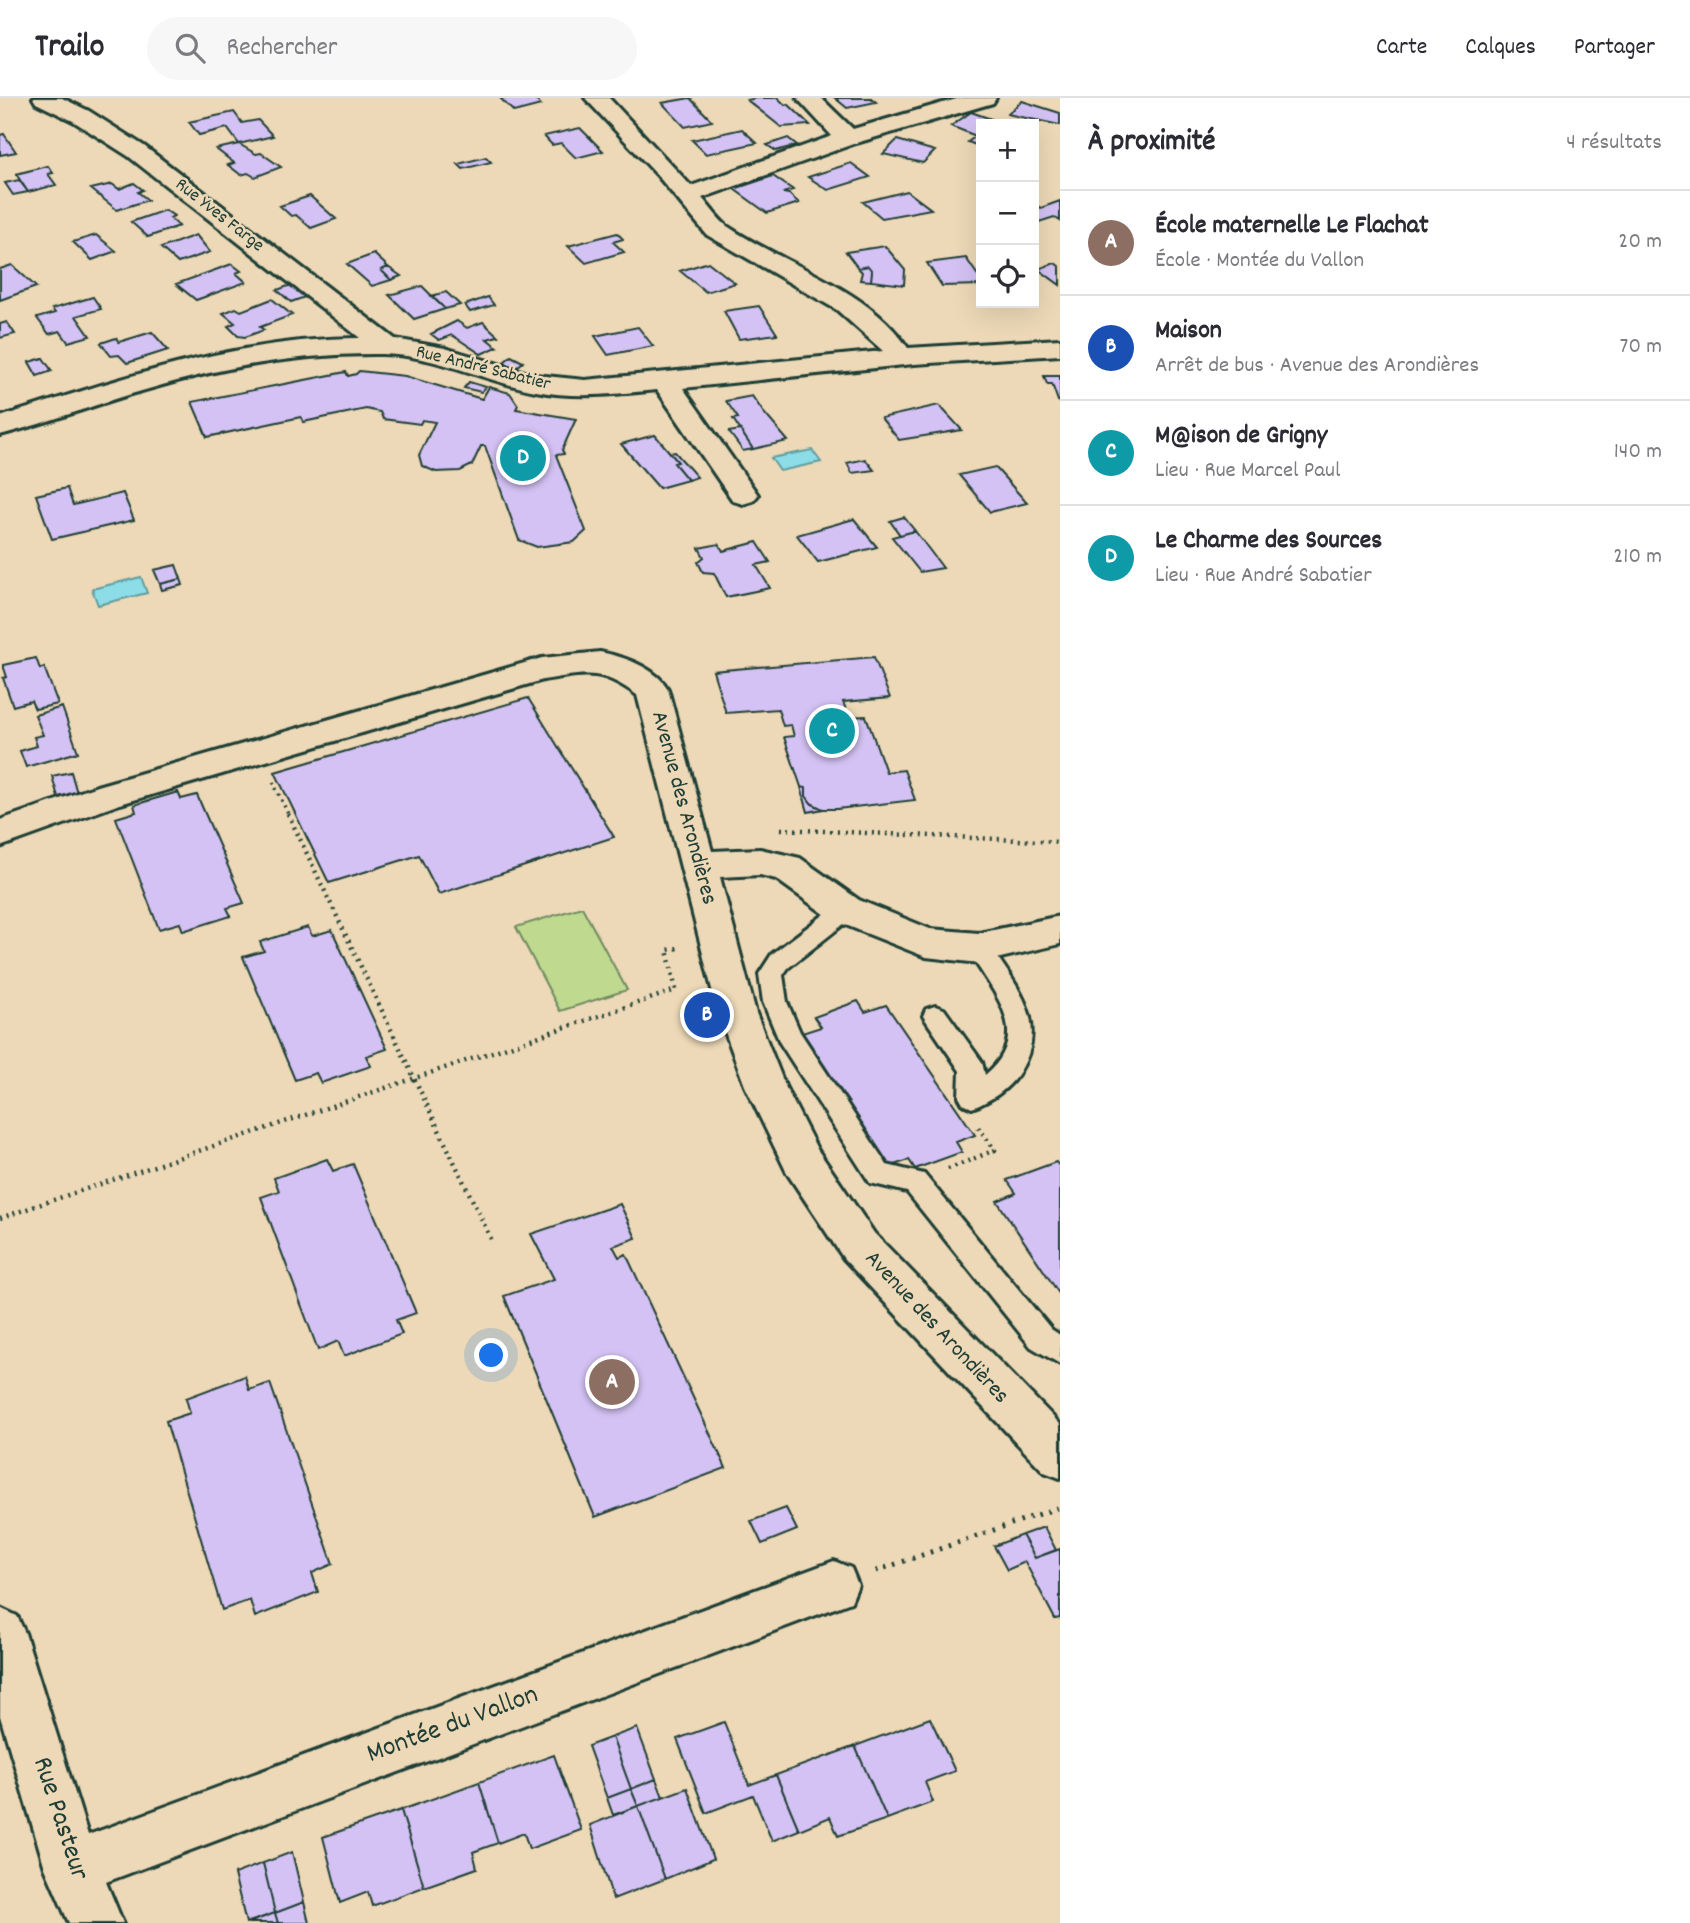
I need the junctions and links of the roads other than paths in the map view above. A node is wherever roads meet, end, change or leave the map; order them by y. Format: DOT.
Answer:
graph roads {
  1 [pos="44,98"];
  2 [pos="596,98"];
  3 [pos="808,98"];
  4 [pos="985,98"];
  5 [pos="848,138"];
  6 [pos="688,195"];
  7 [pos="387,346"];
  8 [pos="1060,346"];
  9 [pos="900,356"];
  10 [pos="665,382"];
  11 [pos="0,426"];
  12 [pos="743,495"];
  13 [pos="0,834"];
  14 [pos="699,865"];
  15 [pos="846,910"];
  16 [pos="1060,930"];
  17 [pos="979,948"];
  18 [pos="934,1016"];
  19 [pos="1060,1351"];
  20 [pos="1060,1456"];
  21 [pos="834,1584"];
  22 [pos="0,1633"];
  23 [pos="72,1868"];
  24 [pos="96,1923"];
  1 -- 7 [label="street, Rue Yves Farge"];
  2 -- 6 [label="street"];
  3 -- 5 [label="street"];
  4 -- 5 [label="street"];
  5 -- 6 [label="street"];
  6 -- 9 [label="street"];
  7 -- 10 [label="street, Rue André Sabatier"];
  7 -- 11 [label="street, Rue André Sabatier"];
  8 -- 9 [label="street, Rue André Sabatier"];
  9 -- 10 [label="street, Rue André Sabatier"];
  10 -- 12 [label="street"];
  13 -- 14 [label="street, Avenue des Arondières"];
  14 -- 15 [label="street"];
  14 -- 20 [label="street, Avenue des Arondières"];
  15 -- 17 [label="street"];
  15 -- 19 [label="lane"];
  16 -- 17 [label="street"];
  17 -- 18 [label="lane"];
  21 -- 23 [label="street, Montée du Vallon"];
  22 -- 23 [label="street, Rue Pasteur"];
  23 -- 24 [label="street, Rue Pasteur"];
}
